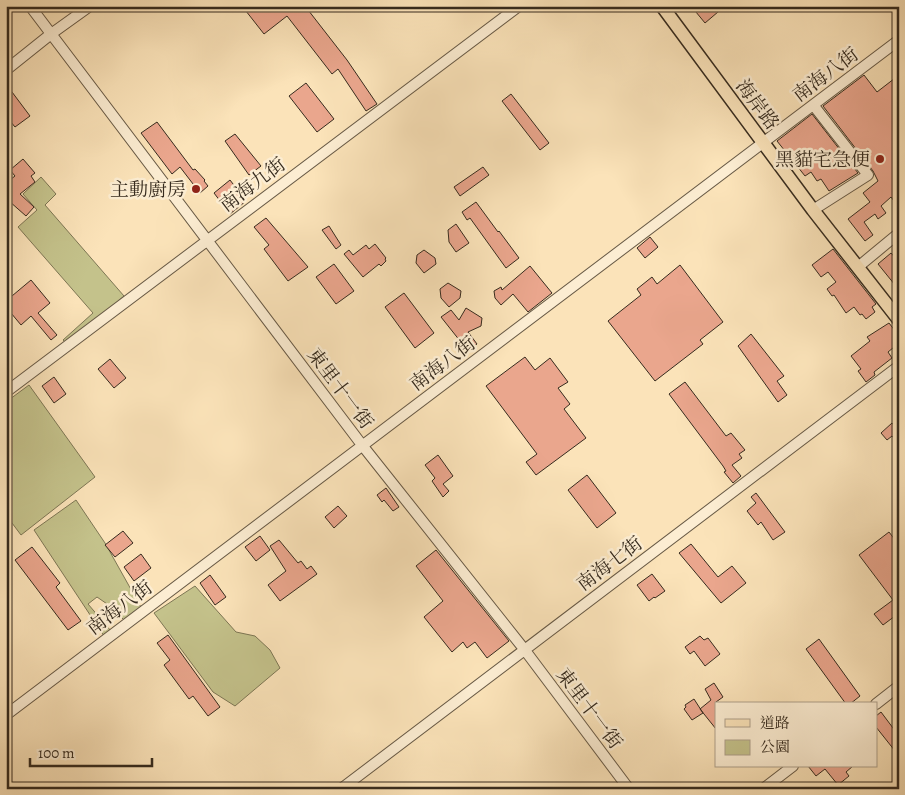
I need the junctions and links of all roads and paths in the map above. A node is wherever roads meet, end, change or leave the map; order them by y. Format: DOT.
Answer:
graph roads {
  1 [pos="30,6"];
  2 [pos="90,6"];
  3 [pos="519,6"];
  4 [pos="662,6"];
  5 [pos="51,34"];
  6 [pos="899,40"];
  7 [pos="6,70"];
  8 [pos="814,106"];
  9 [pos="763,142"];
  10 [pos="813,210"];
  11 [pos="899,233"];
  12 [pos="207,240"];
  13 [pos="858,267"];
  14 [pos="899,320"];
  15 [pos="899,366"];
  16 [pos="6,392"];
  17 [pos="362,445"];
  18 [pos="524,649"];
  19 [pos="899,686"];
  20 [pos="878,702"];
  21 [pos="6,714"];
  22 [pos="790,768"];
  23 [pos="341,789"];
  24 [pos="629,789"];
  25 [pos="763,789"];
  1 -- 5 [label="street, 東里十一街"];
  2 -- 5 [label="street"];
  3 -- 12 [label="street, 南海九街"];
  4 -- 9 [label="main road, 海岸路"];
  5 -- 7 [label="street"];
  5 -- 12 [label="street, 東里十一街"];
  6 -- 8 [label="street, 南海八街"];
  8 -- 9 [label="street, 南海八街"];
  8 -- 10 [label="street"];
  9 -- 10 [label="main road, 海岸路"];
  9 -- 17 [label="street, 南海八街"];
  10 -- 13 [label="main road, 海岸路"];
  11 -- 13 [label="street"];
  12 -- 16 [label="street, 南海九街"];
  12 -- 17 [label="street, 東里十一街"];
  13 -- 14 [label="main road, 海岸路"];
  15 -- 18 [label="street, 南海七街"];
  17 -- 18 [label="street, 東里十一街"];
  17 -- 21 [label="street, 南海八街"];
  18 -- 23 [label="street, 南海七街"];
  18 -- 24 [label="street, 東里十一街"];
  19 -- 20 [label="street"];
  22 -- 25 [label="street"];
}
